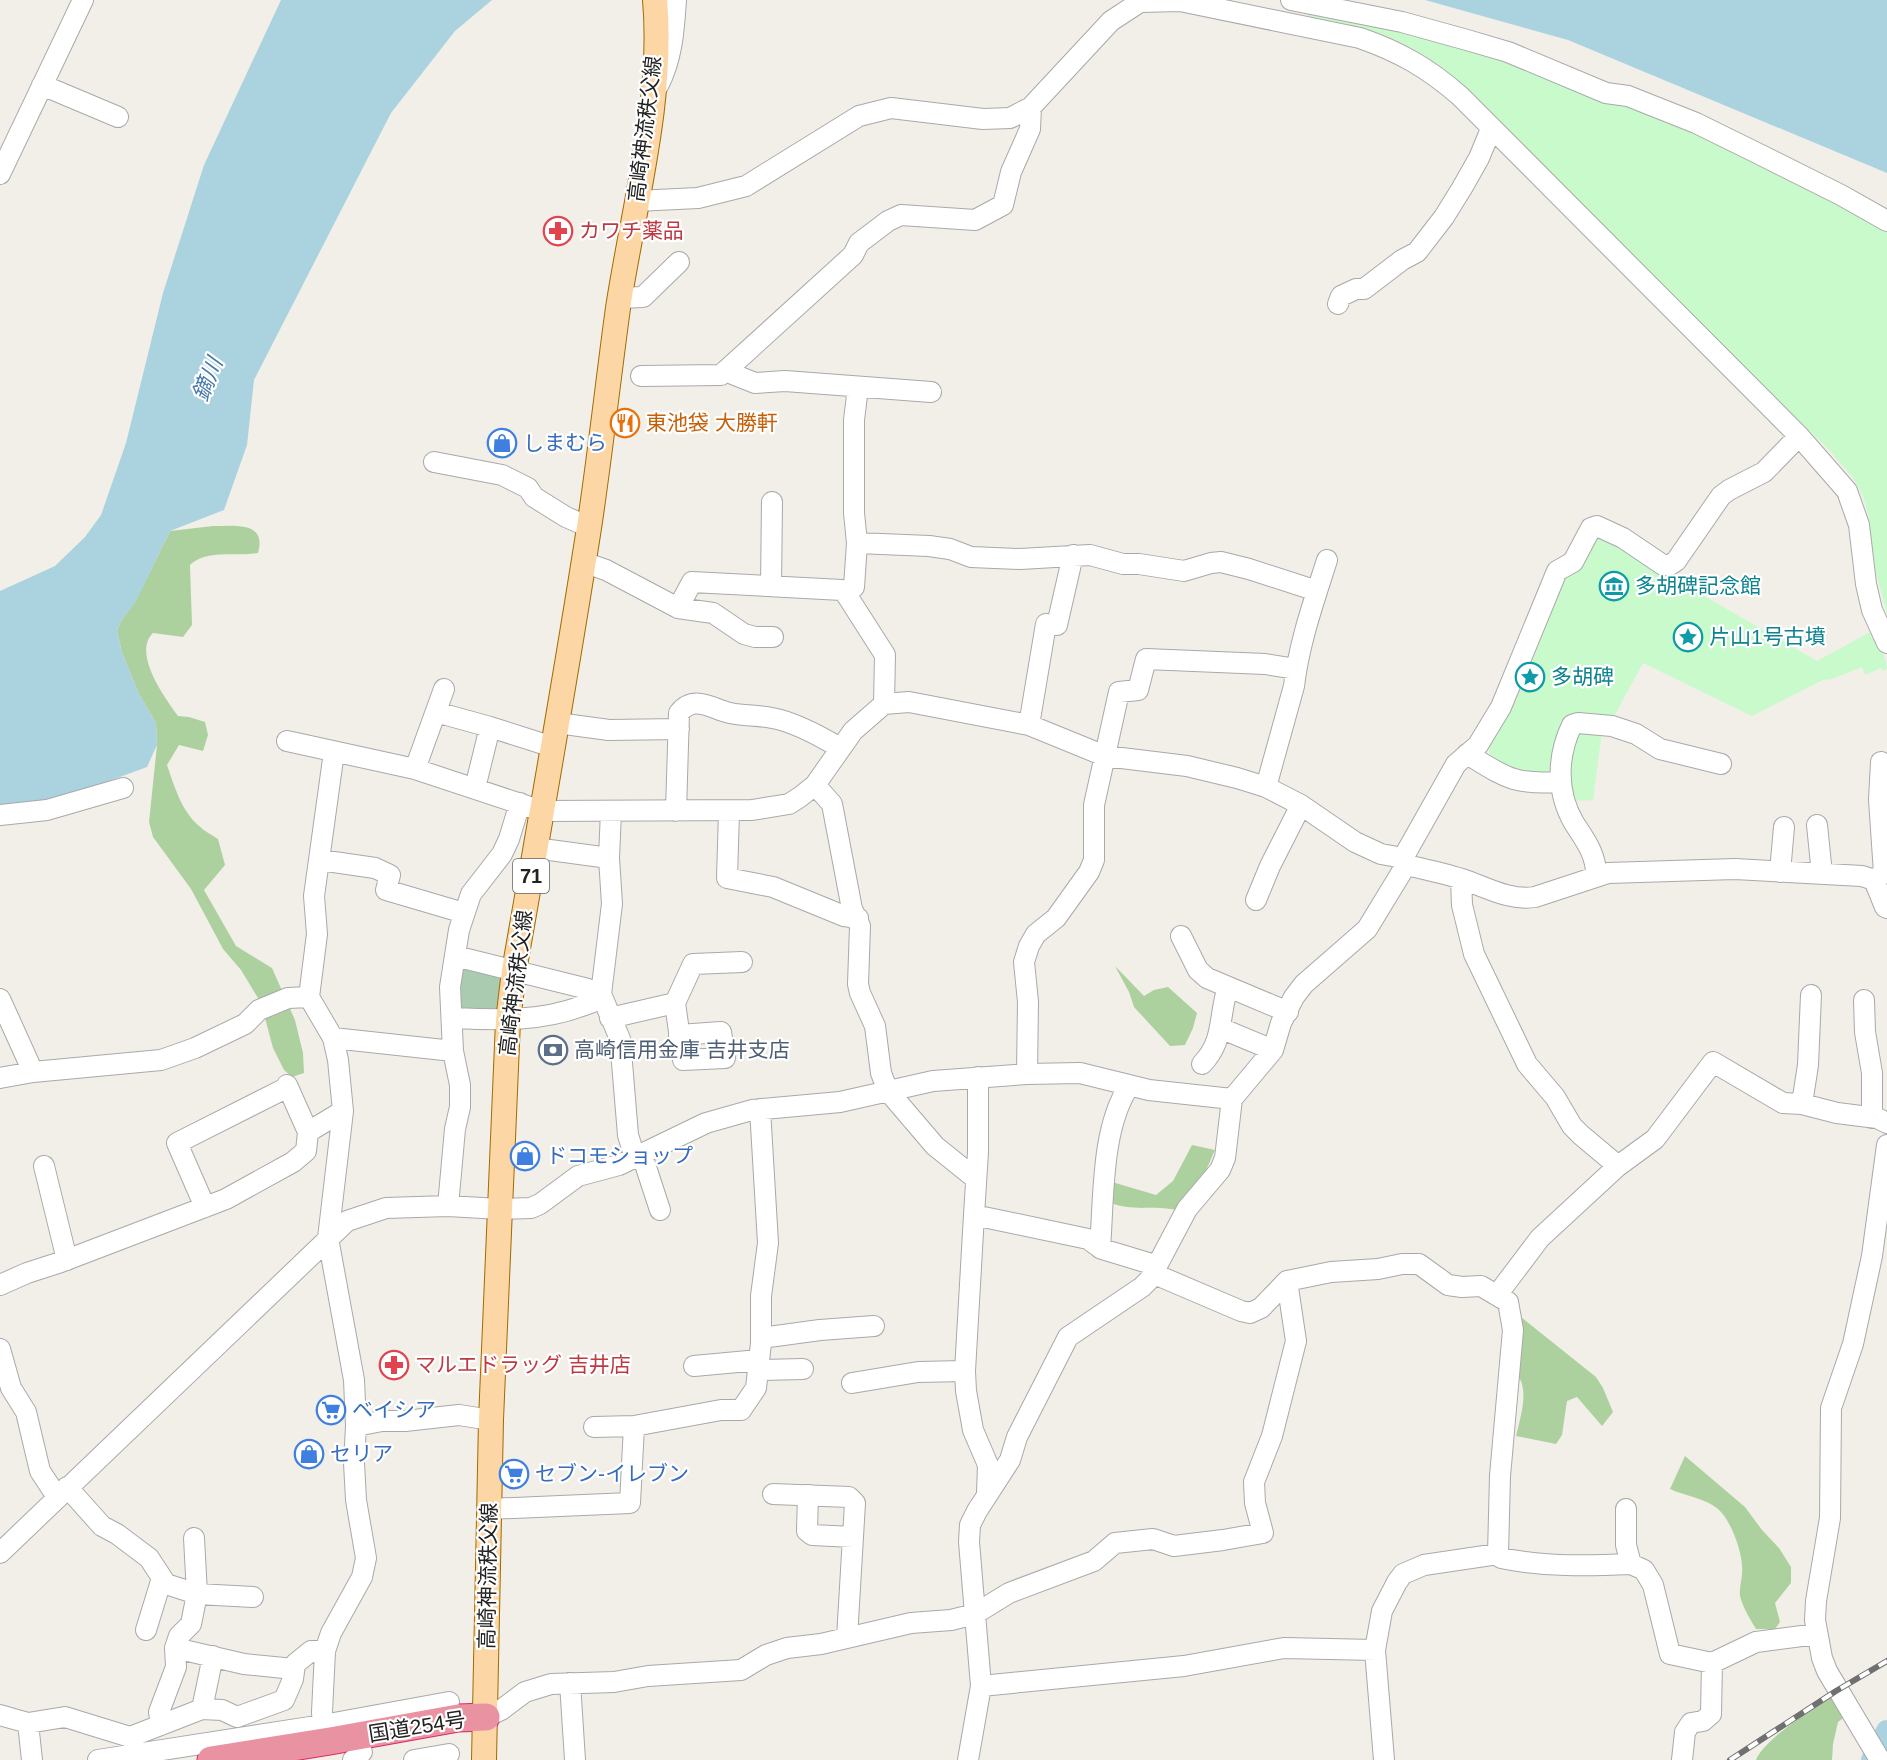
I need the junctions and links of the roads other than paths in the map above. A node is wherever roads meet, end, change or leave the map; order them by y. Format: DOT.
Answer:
graph roads {
  1 [pos="83,0"];
  2 [pos="655,0"];
  3 [pos="676,0"];
  4 [pos="1291,0"];
  5 [pos="42,85"];
  6 [pos="652,97"];
  7 [pos="1031,106"];
  8 [pos="118,117"];
  9 [pos="1491,129"];
  10 [pos="0,174"];
  11 [pos="636,201"];
  12 [pos="1887,221"];
  13 [pos="679,262"];
  14 [pos="620,298"];
  15 [pos="1338,304"];
  16 [pos="726,371"];
  17 [pos="642,376"];
  18 [pos="858,387"];
  19 [pos="932,392"];
  20 [pos="1799,436"];
  21 [pos="434,462"];
  22 [pos="772,502"];
  23 [pos="589,527"];
  24 [pos="857,543"];
  25 [pos="1073,555"];
  26 [pos="1327,560"];
  27 [pos="583,562"];
  28 [pos="771,586"];
  29 [pos="1317,591"];
  30 [pos="846,594"];
  31 [pos="678,608"];
  32 [pos="773,637"];
  33 [pos="1887,643"];
  34 [pos="1296,669"];
  35 [pos="444,689"];
  36 [pos="884,704"];
  37 [pos="436,712"];
  38 [pos="557,723"];
  39 [pos="1029,725"];
  40 [pos="490,727"];
  41 [pos="679,729"];
  42 [pos="287,741"];
  43 [pos="553,747"];
  44 [pos="840,748"];
  45 [pos="334,752"];
  46 [pos="1467,754"];
  47 [pos="1105,756"];
  48 [pos="1881,762"];
  49 [pos="1722,764"];
  50 [pos="416,769"];
  51 [pos="1559,782"];
  52 [pos="815,785"];
  53 [pos="1266,787"];
  54 [pos="475,788"];
  55 [pos="123,789"];
  56 [pos="1301,805"];
  57 [pos="531,807"];
  58 [pos="611,811"];
  59 [pos="676,811"];
  60 [pos="729,812"];
  61 [pos="0,815"];
  62 [pos="1817,825"];
  63 [pos="1784,827"];
  64 [pos="536,848"];
  65 [pos="609,858"];
  66 [pos="320,860"];
  67 [pos="1404,862"];
  68 [pos="1780,872"];
  69 [pos="1822,874"];
  70 [pos="1596,877"];
  71 [pos="1461,879"];
  72 [pos="1874,880"];
  73 [pos="1256,900"];
  74 [pos="1887,908"];
  75 [pos="464,913"];
  76 [pos="858,918"];
  77 [pos="1182,936"];
  78 [pos="455,956"];
  79 [pos="742,962"];
  80 [pos="514,971"];
  81 [pos="1228,987"];
  82 [pos="601,994"];
  83 [pos="1811,995"];
  84 [pos="309,997"];
  85 [pos="0,999"];
  86 [pos="1864,1000"];
  87 [pos="675,1004"];
  88 [pos="1288,1012"];
  89 [pos="452,1018"];
  90 [pos="610,1018"];
  91 [pos="508,1021"];
  92 [pos="1220,1028"];
  93 [pos="6,1030"];
  94 [pos="680,1035"];
  95 [pos="333,1038"];
  96 [pos="1273,1050"];
  97 [pos="453,1051"];
  98 [pos="1202,1064"];
  99 [pos="33,1072"];
  100 [pos="1027,1074"];
  101 [pos="978,1077"];
  102 [pos="0,1078"];
  103 [pos="1129,1086"];
  104 [pos="888,1091"];
  105 [pos="1232,1100"];
  106 [pos="1803,1104"];
  107 [pos="760,1109"];
  108 [pos="343,1111"];
  109 [pos="1879,1120"];
  110 [pos="308,1132"];
  111 [pos="1887,1145"];
  112 [pos="639,1157"];
  113 [pos="44,1166"];
  114 [pos="1618,1166"];
  115 [pos="975,1179"];
  116 [pos="448,1206"];
  117 [pos="205,1207"];
  118 [pos="500,1209"];
  119 [pos="660,1210"];
  120 [pos="974,1215"];
  121 [pos="328,1238"];
  122 [pos="1100,1248"];
  123 [pos="67,1260"];
  124 [pos="1154,1269"];
  125 [pos="1287,1281"];
  126 [pos="0,1285"];
  127 [pos="1497,1295"];
  128 [pos="874,1326"];
  129 [pos="761,1338"];
  130 [pos="1,1355"];
  131 [pos="759,1365"];
  132 [pos="694,1366"];
  133 [pos="803,1369"];
  134 [pos="965,1371"];
  135 [pos="852,1383"];
  136 [pos="491,1420"];
  137 [pos="356,1426"];
  138 [pos="634,1426"];
  139 [pos="594,1428"];
  140 [pos="62,1492"];
  141 [pos="987,1493"];
  142 [pos="773,1494"];
  143 [pos="808,1495"];
  144 [pos="489,1509"];
  145 [pos="1626,1509"];
  146 [pos="853,1537"];
  147 [pos="194,1538"];
  148 [pos="0,1553"];
  149 [pos="1498,1554"];
  150 [pos="1631,1564"];
  151 [pos="162,1578"];
  152 [pos="196,1594"];
  153 [pos="253,1597"];
  154 [pos="975,1614"];
  155 [pos="146,1630"];
  156 [pos="1817,1634"];
  157 [pos="847,1638"];
  158 [pos="175,1648"];
  159 [pos="1375,1650"];
  160 [pos="326,1651"];
  161 [pos="213,1656"];
  162 [pos="1712,1663"];
  163 [pos="294,1669"];
  164 [pos="570,1683"];
  165 [pos="981,1686"];
  166 [pos="449,1702"];
  167 [pos="202,1709"];
  168 [pos="0,1715"];
  169 [pos="486,1717"];
  170 [pos="28,1723"];
  171 [pos="161,1725"];
  172 [pos="324,1742"];
  173 [pos="449,1754"];
  174 [pos="357,1756"];
  175 [pos="32,1760"];
  176 [pos="98,1760"];
  177 [pos="211,1760"];
  178 [pos="414,1760"];
  179 [pos="484,1760"];
  180 [pos="575,1760"];
  181 [pos="968,1760"];
  182 [pos="1384,1760"];
  183 [pos="1682,1760"];
  184 [pos="1880,1760"];
  1 -- 5 [label="street"];
  2 -- 6 [label="main road, 高崎神流秩父線 / 71"];
  3 -- 6 [label="street"];
  4 -- 12 [label="street"];
  5 -- 8 [label="street"];
  5 -- 10 [label="street"];
  6 -- 11 [label="main road, 高崎神流秩父線 / 71"];
  7 -- 9 [label="street"];
  7 -- 11 [label="street"];
  7 -- 16 [label="street"];
  9 -- 15 [label="street"];
  9 -- 20 [label="street"];
  11 -- 14 [label="main road, 高崎神流秩父線 / 71"];
  13 -- 14 [label="street"];
  14 -- 23 [label="main road, 高崎神流秩父線 / 71"];
  16 -- 17 [label="street"];
  16 -- 18 [label="street"];
  18 -- 19 [label="street"];
  18 -- 24 [label="street"];
  20 -- 33 [label="street"];
  20 -- 46 [label="street"];
  21 -- 23 [label="street"];
  22 -- 28 [label="street"];
  23 -- 27 [label="main road, 高崎神流秩父線 / 71"];
  24 -- 25 [label="street"];
  24 -- 30 [label="street"];
  25 -- 29 [label="street"];
  25 -- 39 [label="street"];
  26 -- 29 [label="street"];
  27 -- 31 [label="street"];
  27 -- 38 [label="main road, 高崎神流秩父線 / 71"];
  28 -- 30 [label="street"];
  28 -- 31 [label="street"];
  29 -- 34 [label="street"];
  30 -- 36 [label="street"];
  31 -- 32 [label="street"];
  34 -- 47 [label="street"];
  34 -- 53 [label="street"];
  35 -- 37 [label="street"];
  36 -- 39 [label="street"];
  36 -- 44 [label="street"];
  37 -- 40 [label="street"];
  37 -- 50 [label="street"];
  38 -- 41 [label="street"];
  38 -- 43 [label="main road, 高崎神流秩父線 / 71"];
  39 -- 47 [label="street"];
  40 -- 43 [label="street"];
  40 -- 54 [label="street"];
  41 -- 44 [label="street"];
  41 -- 59 [label="street"];
  42 -- 45 [label="street"];
  43 -- 57 [label="main road, 高崎神流秩父線 / 71"];
  44 -- 52 [label="street"];
  45 -- 50 [label="street"];
  45 -- 66 [label="street"];
  46 -- 51 [label="street"];
  46 -- 67 [label="street"];
  47 -- 53 [label="street"];
  47 -- 100 [label="street"];
  48 -- 72 [label="street"];
  49 -- 51 [label="street"];
  50 -- 54 [label="street"];
  51 -- 70 [label="street"];
  52 -- 60 [label="street"];
  52 -- 76 [label="street"];
  53 -- 56 [label="street"];
  54 -- 57 [label="street"];
  55 -- 61 [label="street"];
  56 -- 67 [label="street"];
  56 -- 73 [label="street"];
  57 -- 58 [label="street"];
  57 -- 64 [label="main road, 高崎神流秩父線 / 71"];
  57 -- 75 [label="street"];
  58 -- 59 [label="street"];
  58 -- 65 [label="street"];
  59 -- 60 [label="street"];
  60 -- 76 [label="street"];
  62 -- 69 [label="street"];
  63 -- 68 [label="street"];
  64 -- 65 [label="street"];
  64 -- 80 [label="main road, 高崎神流秩父線 / 71"];
  65 -- 82 [label="street"];
  66 -- 75 [label="street"];
  66 -- 84 [label="street"];
  67 -- 71 [label="street"];
  67 -- 88 [label="street"];
  68 -- 69 [label="street"];
  68 -- 70 [label="street"];
  69 -- 72 [label="street"];
  70 -- 71 [label="street"];
  71 -- 114 [label="street"];
  72 -- 74 [label="street"];
  75 -- 78 [label="street"];
  76 -- 104 [label="street"];
  77 -- 81 [label="street"];
  78 -- 80 [label="street"];
  78 -- 89 [label="street"];
  79 -- 87 [label="street"];
  80 -- 82 [label="street"];
  80 -- 91 [label="main road, 高崎神流秩父線 / 71"];
  81 -- 88 [label="street"];
  81 -- 92 [label="street"];
  82 -- 90 [label="street"];
  82 -- 91 [label="street"];
  83 -- 106 [label="street"];
  84 -- 95 [label="street"];
  84 -- 99 [label="street"];
  85 -- 93 [label="street"];
  86 -- 109 [label="street"];
  87 -- 90 [label="street"];
  87 -- 94 [label="street"];
  88 -- 96 [label="street"];
  89 -- 91 [label="street"];
  89 -- 97 [label="street"];
  90 -- 112 [label="street"];
  91 -- 118 [label="main road, 高崎神流秩父線 / 71"];
  92 -- 96 [label="street"];
  92 -- 98 [label="street"];
  93 -- 99 [label="street"];
  95 -- 97 [label="street"];
  95 -- 108 [label="street"];
  96 -- 105 [label="street"];
  97 -- 116 [label="street"];
  99 -- 102 [label="street"];
  100 -- 101 [label="street"];
  100 -- 103 [label="street"];
  101 -- 104 [label="street"];
  101 -- 115 [label="street"];
  103 -- 105 [label="street"];
  103 -- 122 [label="street"];
  104 -- 107 [label="street"];
  104 -- 115 [label="street"];
  105 -- 124 [label="street"];
  106 -- 109 [label="street"];
  106 -- 114 [label="street"];
  107 -- 112 [label="street"];
  107 -- 129 [label="street"];
  108 -- 110 [label="street"];
  108 -- 121 [label="street"];
  110 -- 117 [label="street"];
  110 -- 117 [label="street"];
  111 -- 156 [label="street"];
  112 -- 118 [label="street"];
  112 -- 119 [label="street"];
  113 -- 123 [label="street"];
  114 -- 127 [label="street"];
  115 -- 120 [label="street"];
  116 -- 118 [label="street"];
  116 -- 121 [label="street"];
  117 -- 123 [label="street"];
  118 -- 136 [label="main road, 高崎神流秩父線 / 71"];
  120 -- 122 [label="street"];
  120 -- 134 [label="street"];
  121 -- 137 [label="street"];
  121 -- 140 [label="street"];
  122 -- 124 [label="street"];
  123 -- 126 [label="street"];
  124 -- 125 [label="street"];
  124 -- 141 [label="street"];
  125 -- 127 [label="street"];
  125 -- 154 [label="street"];
  127 -- 149 [label="street"];
  128 -- 129 [label="street"];
  129 -- 131 [label="street"];
  130 -- 140 [label="street"];
  131 -- 132 [label="street"];
  131 -- 133 [label="street"];
  131 -- 138 [label="street"];
  134 -- 135 [label="street"];
  134 -- 141 [label="street"];
  136 -- 137 [label="street"];
  136 -- 144 [label="main road, 高崎神流秩父線 / 71"];
  137 -- 160 [label="street"];
  138 -- 139 [label="street"];
  138 -- 144 [label="street"];
  140 -- 148 [label="street"];
  140 -- 151 [label="street"];
  141 -- 154 [label="street"];
  142 -- 143 [label="street"];
  143 -- 146 [label="street"];
  143 -- 146 [label="street"];
  144 -- 169 [label="main road, 高崎神流秩父線 / 71"];
  145 -- 150 [label="street"];
  146 -- 157 [label="street"];
  147 -- 152 [label="street"];
  149 -- 150 [label="street"];
  149 -- 159 [label="street"];
  150 -- 162 [label="street"];
  151 -- 152 [label="street"];
  151 -- 155 [label="street"];
  152 -- 153 [label="street"];
  152 -- 158 [label="street"];
  154 -- 157 [label="street"];
  154 -- 165 [label="street"];
  156 -- 162 [label="street"];
  156 -- 184 [label="street"];
  157 -- 164 [label="street"];
  158 -- 161 [label="street"];
  158 -- 171 [label="street"];
  159 -- 165 [label="street"];
  159 -- 182 [label="street"];
  160 -- 163 [label="street"];
  160 -- 172 [label="street"];
  161 -- 163 [label="street"];
  161 -- 167 [label="street"];
  162 -- 183 [label="street"];
  163 -- 167 [label="street"];
  164 -- 169 [label="street"];
  164 -- 180 [label="street"];
  165 -- 181 [label="street"];
  166 -- 172 [label="street"];
  167 -- 171 [label="street"];
  168 -- 170 [label="street"];
  169 -- 172 [label="highway, 国道254号"];
  169 -- 174 [label="highway, 国道254号"];
  169 -- 179 [label="main road, 高崎神流秩父線 / 71"];
  170 -- 171 [label="street"];
  170 -- 175 [label="street"];
  172 -- 174 [label="highway, 国道254号"];
  172 -- 176 [label="street"];
  172 -- 177 [label="highway, 国道254号"];
  173 -- 178 [label="street"];
}
